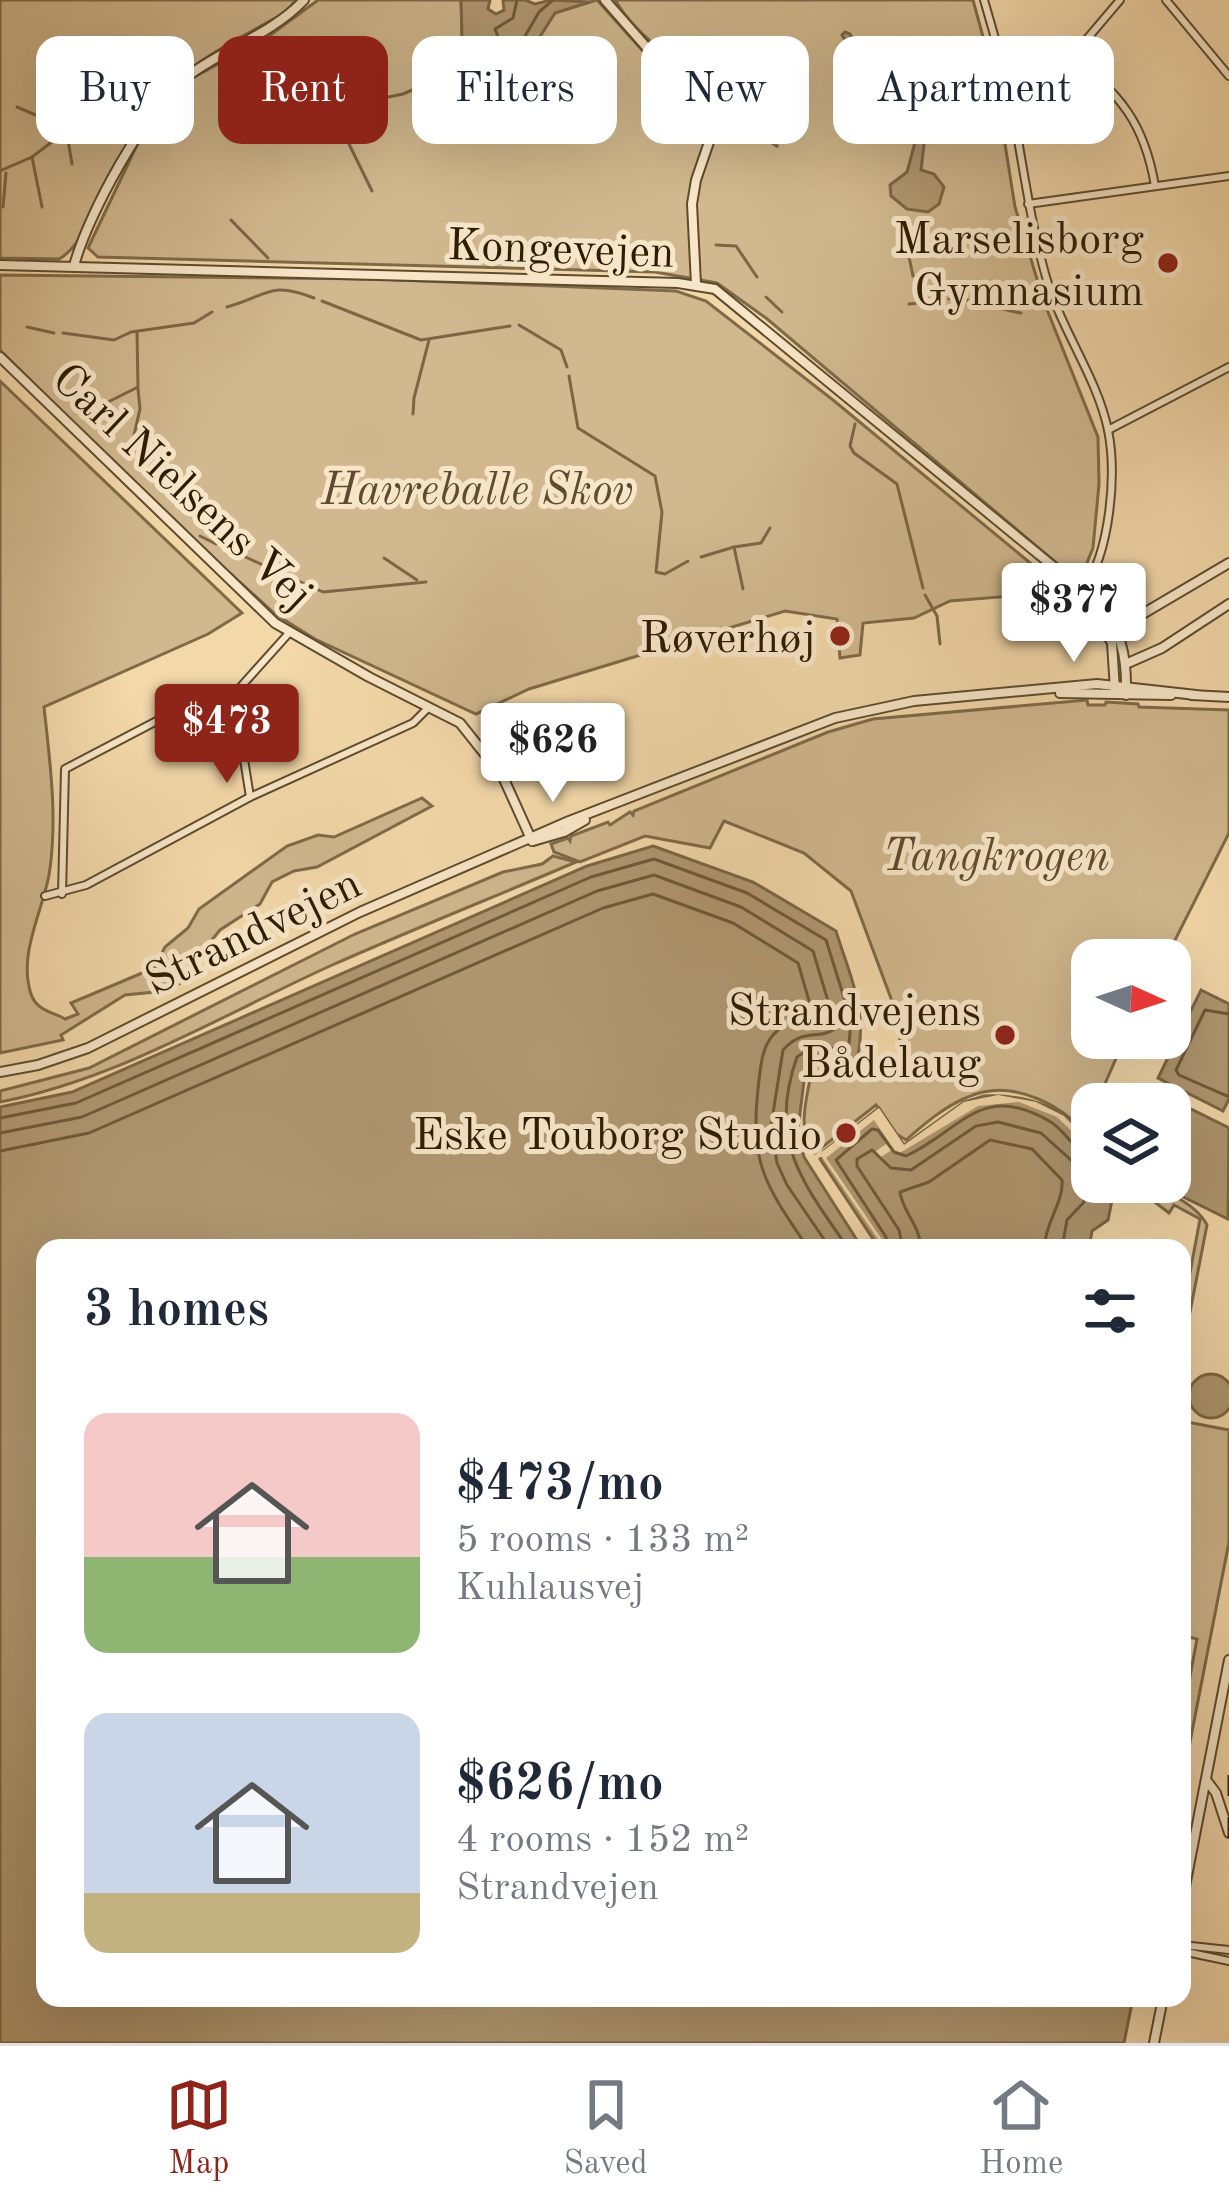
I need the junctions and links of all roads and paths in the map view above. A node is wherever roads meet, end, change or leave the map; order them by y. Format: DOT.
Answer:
graph roads {
  1 [pos="304,0"];
  2 [pos="605,0"];
  3 [pos="985,0"];
  4 [pos="1120,0"];
  5 [pos="1166,0"];
  6 [pos="1089,36"];
  7 [pos="1229,76"];
  8 [pos="1114,93"];
  9 [pos="1229,176"];
  10 [pos="1154,186"];
  11 [pos="1028,204"];
  12 [pos="0,265"];
  13 [pos="74,266"];
  14 [pos="696,284"];
  15 [pos="0,357"];
  16 [pos="1229,368"];
  17 [pos="1108,430"];
  18 [pos="1229,563"];
  19 [pos="1082,592"];
  20 [pos="1229,604"];
  21 [pos="1118,629"];
  22 [pos="289,633"];
  23 [pos="1112,643"];
  24 [pos="1127,664"];
  25 [pos="1115,690"];
  26 [pos="237,691"];
  27 [pos="1126,691"];
  28 [pos="1229,697"];
  29 [pos="429,707"];
  30 [pos="250,797"];
  31 [pos="532,841"];
  32 [pos="62,894"];
  33 [pos="45,896"];
  34 [pos="0,1072"];
  35 [pos="1229,1660"];
  36 [pos="1206,1780"];
  37 [pos="1229,1833"];
  38 [pos="1191,1856"];
  39 [pos="1191,1948"];
  40 [pos="1191,1950"];
  41 [pos="1229,1950"];
  42 [pos="1229,1961"];
  43 [pos="1161,2007"];
  44 [pos="1154,2043"];
  1 -- 13 [label="street"];
  2 -- 14 [label="street"];
  3 -- 11 [label="street"];
  4 -- 6 [label="street"];
  5 -- 7 [label="street"];
  8 -- 10 [label="street"];
  9 -- 10 [label="street"];
  10 -- 11 [label="street"];
  11 -- 17 [label="street"];
  12 -- 13 [label="street, Kongevejen"];
  13 -- 14 [label="street, Kongevejen"];
  14 -- 19 [label="street, Kongevejen"];
  15 -- 22 [label="street, Carl Nielsens Vej"];
  16 -- 17 [label="street"];
  17 -- 19 [label="street"];
  18 -- 21 [label="street"];
  19 -- 21 [label="street"];
  19 -- 23 [label="street"];
  20 -- 24 [label="street"];
  21 -- 23 [label="street"];
  21 -- 24 [label="street"];
  22 -- 26 [label="street"];
  22 -- 29 [label="street, Carl Nielsens Vej"];
  23 -- 25 [label="street"];
  24 -- 27 [label="street"];
  25 -- 27 [label="street, Strandvejen"];
  25 -- 31 [label="street, Strandvejen"];
  26 -- 30 [label="street"];
  26 -- 32 [label="street"];
  27 -- 28 [label="street, Strandvejen"];
  29 -- 30 [label="street"];
  29 -- 31 [label="street, Carl Nielsens Vej"];
  30 -- 32 [label="street"];
  31 -- 34 [label="street, Strandvejen"];
  32 -- 33 [label="street"];
  35 -- 36 [label="street"];
  36 -- 37 [label="street"];
  36 -- 38 [label="street"];
  39 -- 41 [label="street"];
  40 -- 42 [label="street"];
  43 -- 44 [label="street"];
}
